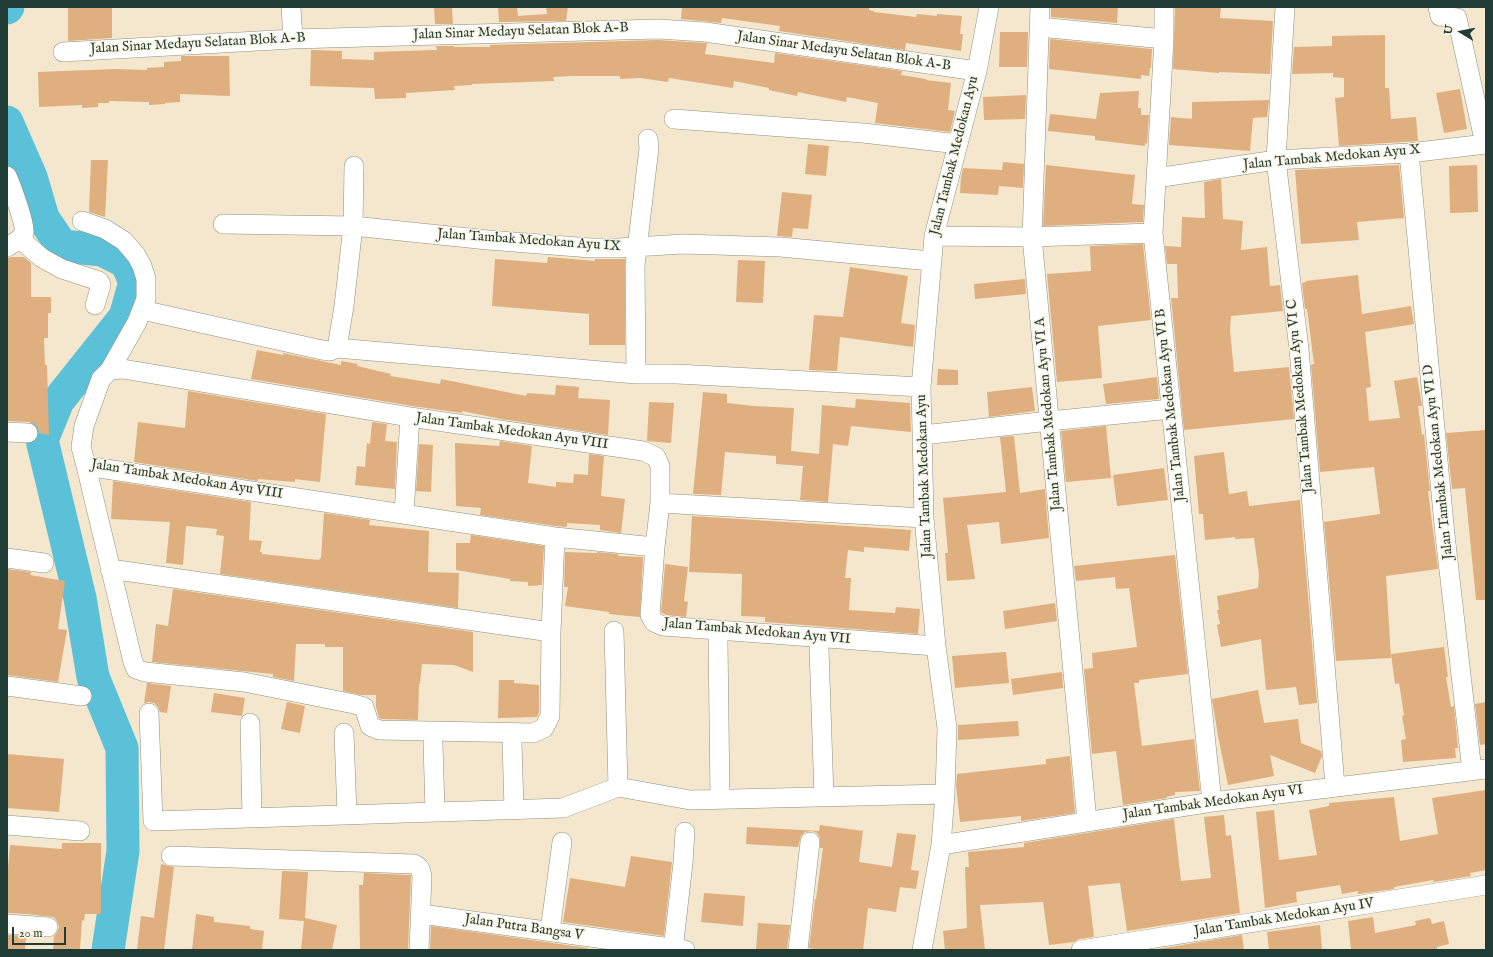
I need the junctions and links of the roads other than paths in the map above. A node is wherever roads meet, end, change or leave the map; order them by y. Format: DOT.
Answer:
graph roads {
  1 [pos="291,7"];
  2 [pos="989,7"];
  3 [pos="1040,7"];
  4 [pos="1164,7"];
  5 [pos="1285,7"];
  6 [pos="1438,7"];
  7 [pos="1039,27"];
  8 [pos="293,39"];
  9 [pos="1164,39"];
  10 [pos="63,52"];
  11 [pos="977,71"];
  12 [pos="674,119"];
  13 [pos="648,140"];
  14 [pos="958,144"];
  15 [pos="1486,144"];
  16 [pos="1409,153"];
  17 [pos="1276,160"];
  18 [pos="354,166"];
  19 [pos="1156,178"];
  20 [pos="8,179"];
  21 [pos="82,221"];
  22 [pos="223,224"];
  23 [pos="353,226"];
  24 [pos="1153,233"];
  25 [pos="934,236"];
  26 [pos="1032,237"];
  27 [pos="13,243"];
  28 [pos="637,247"];
  29 [pos="931,261"];
  30 [pos="96,305"];
  31 [pos="142,310"];
  32 [pos="337,348"];
  33 [pos="110,370"];
  34 [pos="636,374"];
  35 [pos="921,387"];
  36 [pos="1171,409"];
  37 [pos="410,417"];
  38 [pos="1049,421"];
  39 [pos="7,432"];
  40 [pos="28,432"];
  41 [pos="923,435"];
  42 [pos="86,466"];
  43 [pos="660,503"];
  44 [pos="404,514"];
  45 [pos="924,518"];
  46 [pos="555,537"];
  47 [pos="655,546"];
  48 [pos="7,558"];
  49 [pos="44,563"];
  50 [pos="110,569"];
  51 [pos="614,631"];
  52 [pos="551,632"];
  53 [pos="718,640"];
  54 [pos="936,646"];
  55 [pos="819,648"];
  56 [pos="7,686"];
  57 [pos="82,696"];
  58 [pos="149,713"];
  59 [pos="250,723"];
  60 [pos="344,733"];
  61 [pos="433,743"];
  62 [pos="512,743"];
  63 [pos="1479,770"];
  64 [pos="1335,786"];
  65 [pos="618,787"];
  66 [pos="945,794"];
  67 [pos="824,797"];
  68 [pos="720,799"];
  69 [pos="1212,802"];
  70 [pos="514,809"];
  71 [pos="435,812"];
  72 [pos="347,815"];
  73 [pos="252,818"];
  74 [pos="1087,821"];
  75 [pos="7,825"];
  76 [pos="80,831"];
  77 [pos="685,832"];
  78 [pos="562,842"];
  79 [pos="810,842"];
  80 [pos="941,845"];
  81 [pos="171,856"];
  82 [pos="1486,885"];
  83 [pos="422,914"];
  84 [pos="7,924"];
  85 [pos="48,927"];
  86 [pos="550,931"];
  87 [pos="419,950"];
  88 [pos="677,950"];
  89 [pos="798,950"];
  90 [pos="922,950"];
  91 [pos="1082,950"];
  1 -- 8 [label="street"];
  2 -- 11 [label="street, Jalan Tambak Medokan Ayu"];
  3 -- 7 [label="street, Jalan Tambak Medokan Ayu VI A"];
  4 -- 9 [label="street, Jalan Tambak Medokan Ayu VI B"];
  5 -- 17 [label="street, Jalan Tambak Medokan Ayu VI C"];
  6 -- 15 [label="street"];
  7 -- 9 [label="street"];
  7 -- 26 [label="street, Jalan Tambak Medokan Ayu VI A"];
  8 -- 10 [label="street, Jalan Sinar Medayu Selatan Blok A-B"];
  8 -- 11 [label="street, Jalan Sinar Medayu Selatan Blok A-B"];
  9 -- 19 [label="street, Jalan Tambak Medokan Ayu VI B"];
  11 -- 14 [label="street, Jalan Tambak Medokan Ayu"];
  12 -- 14 [label="street"];
  13 -- 28 [label="street"];
  14 -- 25 [label="street, Jalan Tambak Medokan Ayu"];
  15 -- 16 [label="street, Jalan Tambak Medokan Ayu X"];
  16 -- 17 [label="street, Jalan Tambak Medokan Ayu X"];
  16 -- 63 [label="street, Jalan Tambak Medokan Ayu VI D"];
  17 -- 19 [label="street, Jalan Tambak Medokan Ayu X"];
  17 -- 64 [label="street, Jalan Tambak Medokan Ayu VI C"];
  18 -- 23 [label="street"];
  19 -- 24 [label="street, Jalan Tambak Medokan Ayu VI B"];
  20 -- 27 [label="street"];
  21 -- 31 [label="street"];
  22 -- 23 [label="street, Jalan Tambak Medokan Ayu IX"];
  23 -- 28 [label="street, Jalan Tambak Medokan Ayu IX"];
  23 -- 32 [label="street"];
  24 -- 26 [label="street"];
  24 -- 36 [label="street, Jalan Tambak Medokan Ayu VI B"];
  25 -- 26 [label="street"];
  25 -- 29 [label="street, Jalan Tambak Medokan Ayu"];
  26 -- 38 [label="street, Jalan Tambak Medokan Ayu VI A"];
  27 -- 30 [label="street"];
  28 -- 29 [label="street, Jalan Tambak Medokan Ayu IX"];
  28 -- 34 [label="street"];
  29 -- 35 [label="street, Jalan Tambak Medokan Ayu"];
  31 -- 32 [label="street"];
  31 -- 33 [label="street"];
  32 -- 34 [label="street"];
  33 -- 37 [label="street, Jalan Tambak Medokan Ayu VIII"];
  33 -- 42 [label="street, Jalan Tambak Medokan Ayu VIII"];
  34 -- 35 [label="street"];
  35 -- 41 [label="street, Jalan Tambak Medokan Ayu"];
  36 -- 38 [label="street"];
  36 -- 69 [label="street, Jalan Tambak Medokan Ayu VI B"];
  37 -- 43 [label="street, Jalan Tambak Medokan Ayu VIII"];
  37 -- 44 [label="street"];
  38 -- 41 [label="street"];
  38 -- 74 [label="street, Jalan Tambak Medokan Ayu VI A"];
  39 -- 40 [label="street"];
  41 -- 45 [label="street, Jalan Tambak Medokan Ayu"];
  42 -- 44 [label="street, Jalan Tambak Medokan Ayu VIII"];
  42 -- 50 [label="street"];
  43 -- 45 [label="street"];
  43 -- 47 [label="street, Jalan Tambak Medokan Ayu VIII"];
  44 -- 46 [label="street, Jalan Tambak Medokan Ayu VIII"];
  45 -- 54 [label="street, Jalan Tambak Medokan Ayu"];
  46 -- 47 [label="street, Jalan Tambak Medokan Ayu VIII"];
  46 -- 52 [label="street"];
  47 -- 54 [label="street, Jalan Tambak Medokan Ayu VII"];
  48 -- 49 [label="street"];
  50 -- 52 [label="street"];
  50 -- 52 [label="street"];
  51 -- 65 [label="street"];
  53 -- 68 [label="street"];
  54 -- 66 [label="street, Jalan Tambak Medokan Ayu"];
  55 -- 67 [label="street"];
  56 -- 57 [label="street"];
  58 -- 73 [label="street"];
  59 -- 73 [label="street"];
  60 -- 72 [label="street"];
  61 -- 71 [label="street"];
  62 -- 70 [label="street"];
  63 -- 64 [label="street, Jalan Tambak Medokan Ayu VI"];
  64 -- 69 [label="street, Jalan Tambak Medokan Ayu VI"];
  65 -- 68 [label="street"];
  65 -- 70 [label="street"];
  66 -- 67 [label="street"];
  66 -- 80 [label="street, Jalan Tambak Medokan Ayu"];
  67 -- 68 [label="street"];
  69 -- 74 [label="street, Jalan Tambak Medokan Ayu VI"];
  70 -- 71 [label="street"];
  71 -- 72 [label="street"];
  72 -- 73 [label="street"];
  74 -- 80 [label="street, Jalan Tambak Medokan Ayu VI"];
  75 -- 76 [label="street"];
  77 -- 88 [label="street"];
  78 -- 86 [label="street"];
  79 -- 89 [label="street"];
  80 -- 90 [label="street, Jalan Tambak Medokan Ayu"];
  81 -- 83 [label="street"];
  82 -- 91 [label="street, Jalan Tambak Medokan Ayu IV"];
  83 -- 86 [label="street, Jalan Putra Bangsa V"];
  83 -- 87 [label="street"];
  84 -- 85 [label="street"];
  86 -- 88 [label="street, Jalan Putra Bangsa V"];
}
